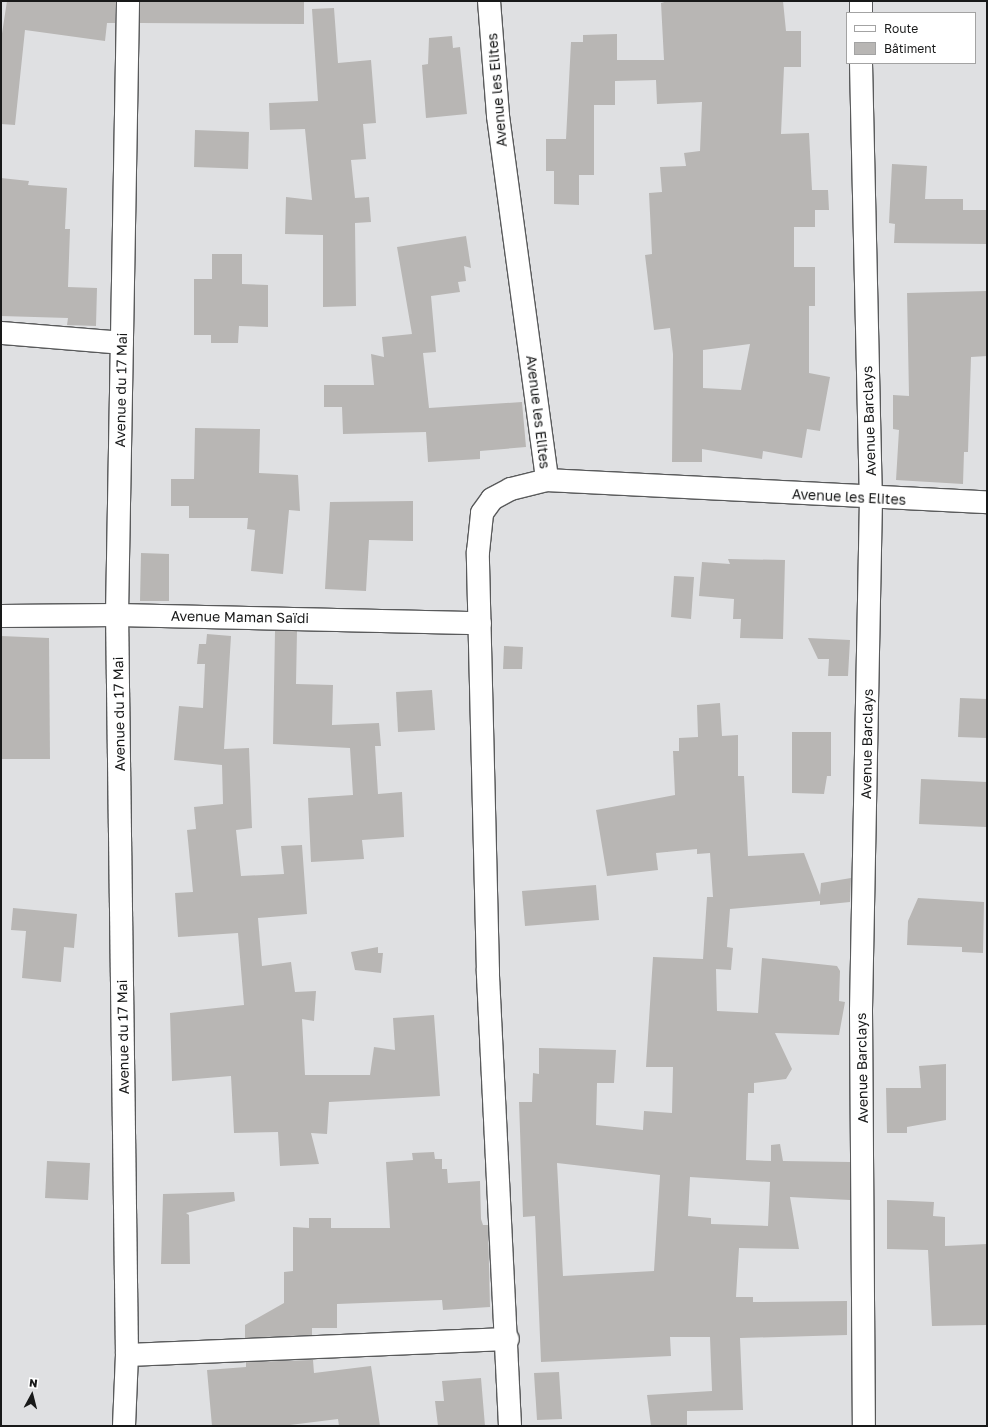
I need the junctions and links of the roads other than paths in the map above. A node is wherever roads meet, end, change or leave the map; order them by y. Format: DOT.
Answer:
graph roads {
  1 [pos="128,1"];
  2 [pos="489,1"];
  3 [pos="860,1"];
  4 [pos="860,12"];
  5 [pos="861,64"];
  6 [pos="1,333"];
  7 [pos="122,343"];
  8 [pos="547,480"];
  9 [pos="871,498"];
  10 [pos="987,502"];
  11 [pos="117,615"];
  12 [pos="1,616"];
  13 [pos="480,623"];
  14 [pos="508,1339"];
  15 [pos="127,1355"];
  16 [pos="124,1426"];
  17 [pos="510,1426"];
  18 [pos="864,1426"];
  1 -- 7 [label="street, Avenue du 17 Mai"];
  2 -- 8 [label="street, Avenue les Elites"];
  3 -- 4 [label="street"];
  5 -- 9 [label="street, Avenue Barclays"];
  6 -- 7 [label="street"];
  7 -- 11 [label="street, Avenue du 17 Mai"];
  8 -- 9 [label="street, Avenue les Elites"];
  8 -- 13 [label="street"];
  9 -- 10 [label="street, Avenue les Elites"];
  9 -- 18 [label="street, Avenue Barclays"];
  11 -- 12 [label="street, Avenue Maman Saïdi"];
  11 -- 13 [label="street, Avenue Maman Saïdi"];
  11 -- 15 [label="street, Avenue du 17 Mai"];
  13 -- 14 [label="street"];
  14 -- 15 [label="street"];
  14 -- 17 [label="street"];
  15 -- 16 [label="street, Avenue du 17 Mai"];
}
